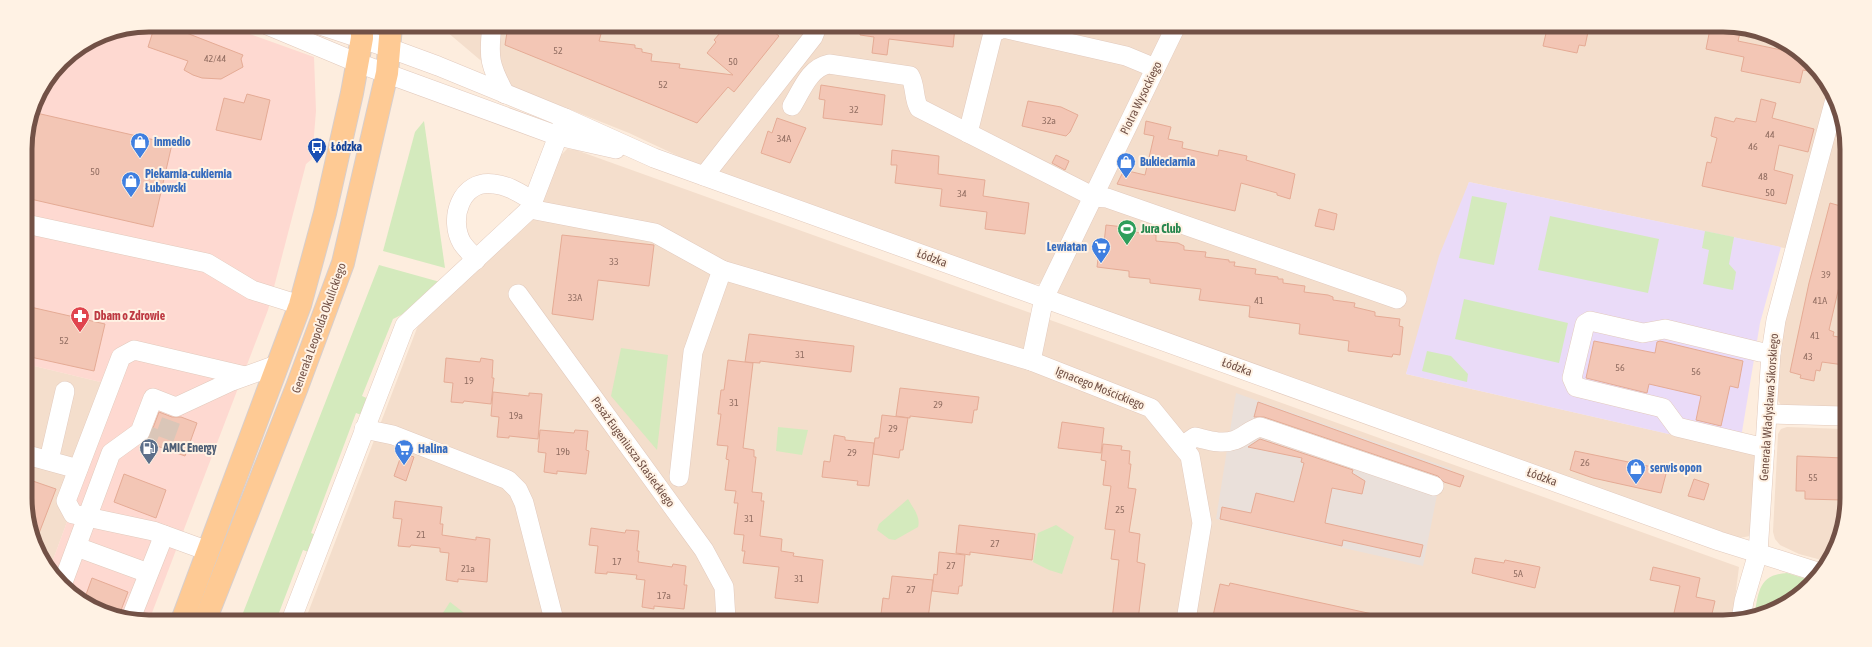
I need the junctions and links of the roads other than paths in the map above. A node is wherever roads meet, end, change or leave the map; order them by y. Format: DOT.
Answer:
graph roads {
  1 [pos="284,32"];
  2 [pos="362,32"];
  3 [pos="390,32"];
  4 [pos="492,32"];
  5 [pos="816,32"];
  6 [pos="996,32"];
  7 [pos="1021,32"];
  8 [pos="1173,32"];
  9 [pos="389,48"];
  10 [pos="358,63"];
  11 [pos="1155,68"];
  12 [pos="387,73"];
  13 [pos="505,94"];
  14 [pos="792,106"];
  15 [pos="1833,108"];
  16 [pos="565,118"];
  17 [pos="968,133"];
  18 [pos="558,136"];
  19 [pos="654,158"];
  20 [pos="704,176"];
  21 [pos="1094,197"];
  22 [pos="532,205"];
  23 [pos="32,225"];
  24 [pos="476,260"];
  25 [pos="722,270"];
  26 [pos="518,294"];
  27 [pos="1044,298"];
  28 [pos="1397,299"];
  29 [pos="300,305"];
  30 [pos="1771,353"];
  31 [pos="1031,361"];
  32 [pos="279,364"];
  33 [pos="245,376"];
  34 [pos="65,391"];
  35 [pos="1768,414"];
  36 [pos="1840,416"];
  37 [pos="364,429"];
  38 [pos="1182,446"];
  39 [pos="1766,448"];
  40 [pos="32,456"];
  41 [pos="49,460"];
  42 [pos="78,469"];
  43 [pos="679,477"];
  44 [pos="1434,486"];
  45 [pos="87,518"];
  46 [pos="164,535"];
  47 [pos="77,546"];
  48 [pos="208,551"];
  49 [pos="1758,553"];
  50 [pos="1814,571"];
  51 [pos="148,573"];
  52 [pos="64,578"];
  53 [pos="1743,613"];
  54 [pos="133,614"];
  55 [pos="184,615"];
  56 [pos="207,615"];
  57 [pos="293,615"];
  58 [pos="553,615"];
  59 [pos="726,615"];
  60 [pos="1187,615"];
  1 -- 10 [label="street, Łódzka"];
  2 -- 9 [label="street, Łódzka"];
  2 -- 10 [label="main road, Generała Leopolda Okulickiego"];
  3 -- 9 [label="main road, Generała Leopolda Okulickiego"];
  4 -- 13 [label="street"];
  5 -- 20 [label="street"];
  6 -- 17 [label="street"];
  7 -- 11 [label="street"];
  8 -- 11 [label="street, Piotra Wysockiego"];
  9 -- 12 [label="main road, Generała Leopolda Okulickiego"];
  9 -- 13 [label="street, Łódzka"];
  10 -- 12 [label="street, Łódzka"];
  10 -- 29 [label="main road, Generała Leopolda Okulickiego"];
  11 -- 21 [label="street, Piotra Wysockiego"];
  12 -- 18 [label="street, Łódzka"];
  12 -- 56 [label="main road, Generała Leopolda Okulickiego"];
  13 -- 16 [label="street, Łódzka"];
  14 -- 17 [label="street"];
  15 -- 30 [label="street, Generała Władysława Sikorskiego"];
  16 -- 18 [label="street"];
  16 -- 19 [label="street, Łódzka"];
  17 -- 21 [label="street"];
  18 -- 19 [label="street, Łódzka"];
  18 -- 22 [label="street"];
  19 -- 20 [label="street, Łódzka"];
  20 -- 27 [label="street, Łódzka"];
  21 -- 27 [label="street, Piotra Wysockiego"];
  21 -- 28 [label="street"];
  22 -- 24 [label="street"];
  22 -- 24 [label="street, Ignacego Mościckiego"];
  22 -- 25 [label="street, Ignacego Mościckiego"];
  23 -- 29 [label="street"];
  24 -- 37 [label="street"];
  25 -- 31 [label="street, Ignacego Mościckiego"];
  25 -- 43 [label="street"];
  26 -- 59 [label="street, Pasaż Eugeniusza Stasieckiego"];
  27 -- 31 [label="street"];
  27 -- 49 [label="street, Łódzka"];
  29 -- 32 [label="main road, Generała Leopolda Okulickiego"];
  30 -- 35 [label="street, Generała Władysława Sikorskiego"];
  30 -- 39 [label="street"];
  31 -- 38 [label="street, Ignacego Mościckiego"];
  32 -- 33 [label="street"];
  32 -- 48 [label="main road, Generała Leopolda Okulickiego"];
  33 -- 42 [label="street"];
  33 -- 45 [label="street"];
  34 -- 41 [label="street"];
  35 -- 36 [label="street"];
  35 -- 39 [label="street, Generała Władysława Sikorskiego"];
  37 -- 57 [label="street"];
  37 -- 58 [label="street"];
  38 -- 44 [label="street"];
  38 -- 60 [label="street, Ignacego Mościckiego"];
  39 -- 49 [label="street, Generała Władysława Sikorskiego"];
  40 -- 41 [label="street"];
  41 -- 42 [label="street"];
  42 -- 45 [label="street"];
  45 -- 46 [label="street"];
  45 -- 47 [label="street"];
  46 -- 48 [label="street"];
  46 -- 51 [label="street"];
  47 -- 51 [label="street"];
  47 -- 52 [label="street"];
  48 -- 55 [label="main road, Generała Leopolda Okulickiego"];
  49 -- 50 [label="street, Łódzka"];
  49 -- 53 [label="street, Generała Władysława Sikorskiego"];
  51 -- 54 [label="street"];
}
